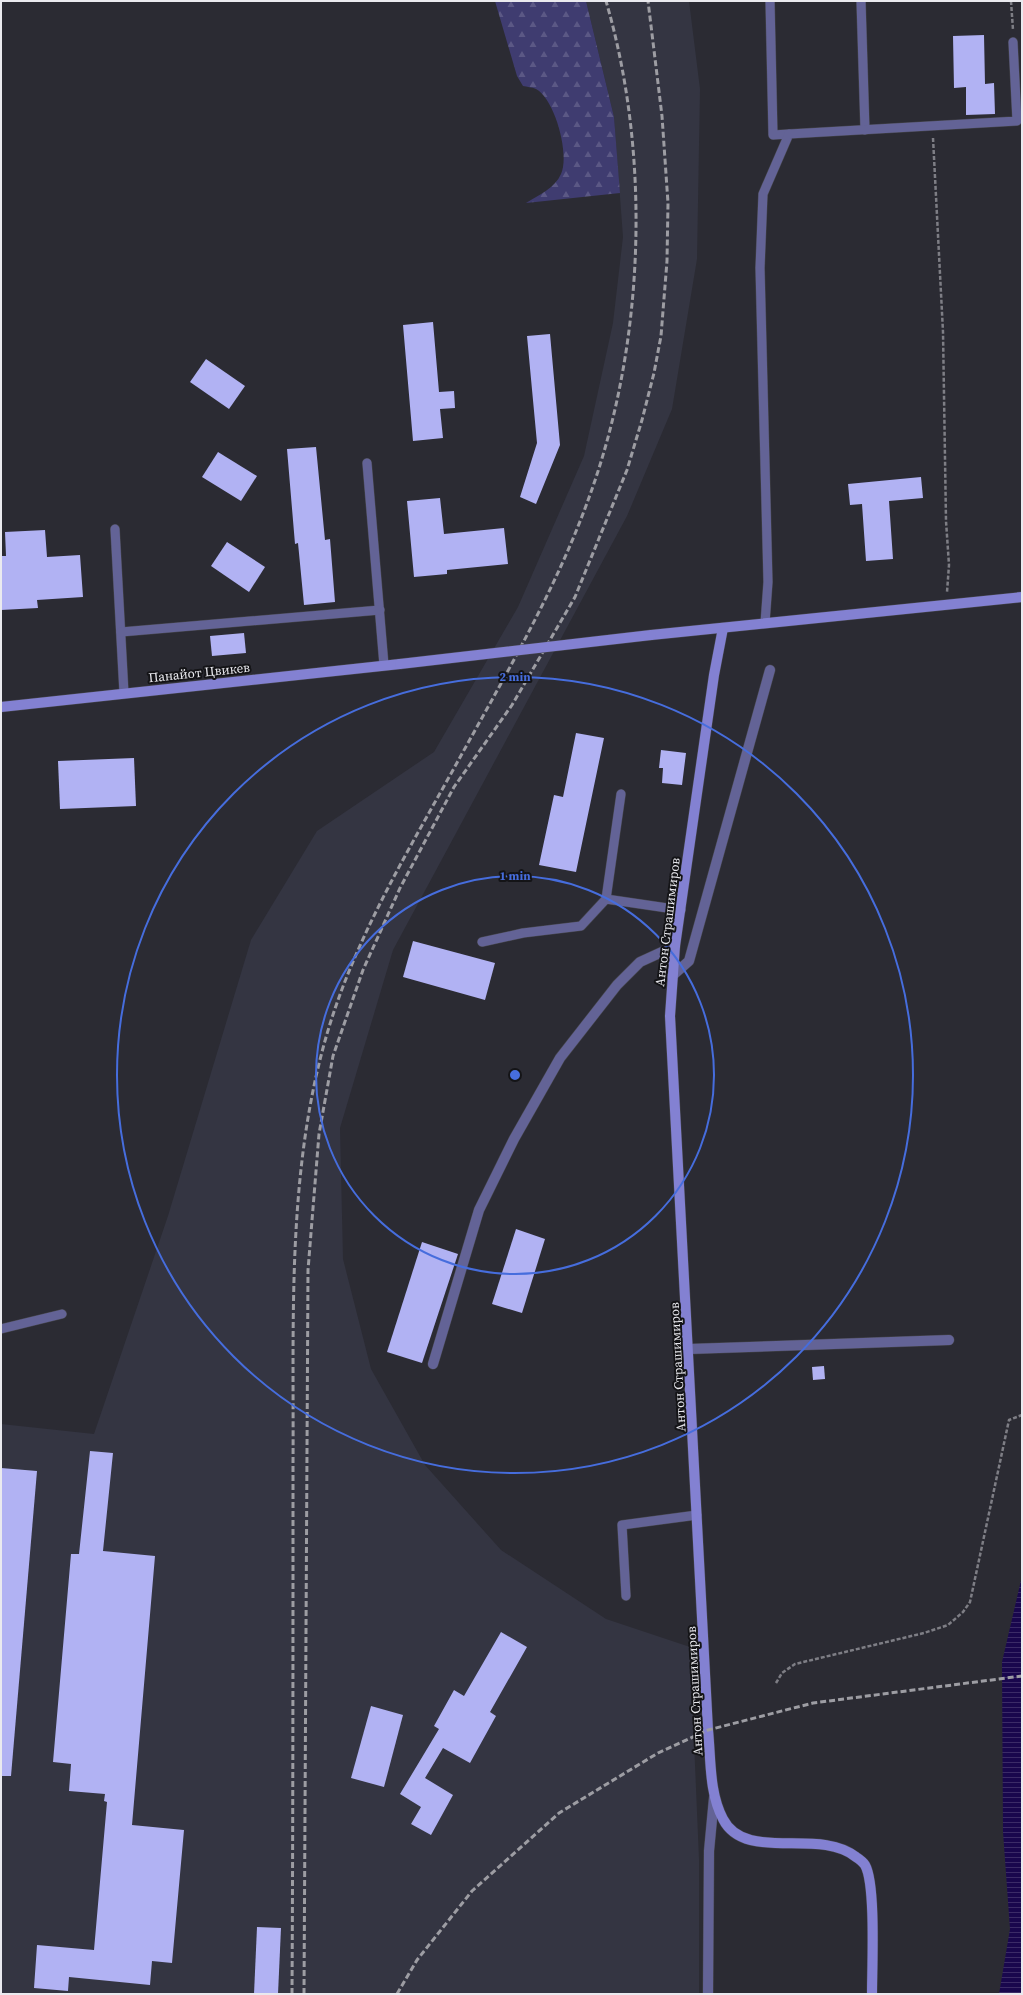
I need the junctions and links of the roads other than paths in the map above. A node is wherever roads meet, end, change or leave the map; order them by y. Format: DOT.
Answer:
graph roads {
  1 [pos="770,1"];
  2 [pos="862,1"];
  3 [pos="1013,42"];
  4 [pos="865,130"];
  5 [pos="789,134"];
  6 [pos="367,463"];
  7 [pos="115,529"];
  8 [pos="1022,597"];
  9 [pos="380,610"];
  10 [pos="765,623"];
  11 [pos="723,628"];
  12 [pos="121,632"];
  13 [pos="384,665"];
  14 [pos="770,670"];
  15 [pos="124,693"];
  16 [pos="1,707"];
  17 [pos="621,794"];
  18 [pos="606,899"];
  19 [pos="681,910"];
  20 [pos="482,942"];
  21 [pos="675,946"];
  22 [pos="672,976"];
  23 [pos="62,1314"];
  24 [pos="1,1329"];
  25 [pos="949,1340"];
  26 [pos="689,1349"];
  27 [pos="433,1364"];
  28 [pos="697,1515"];
  29 [pos="626,1596"];
  30 [pos="714,1798"];
  31 [pos="708,1994"];
  32 [pos="872,1994"];
  1 -- 5 [label="lane"];
  2 -- 4 [label="lane"];
  3 -- 4 [label="lane"];
  4 -- 5 [label="lane"];
  5 -- 10 [label="lane"];
  6 -- 9 [label="lane"];
  7 -- 12 [label="lane"];
  8 -- 10 [label="street, Панайот Цвикев"];
  9 -- 12 [label="lane"];
  9 -- 13 [label="lane"];
  10 -- 11 [label="street, Панайот Цвикев"];
  11 -- 13 [label="street, Панайот Цвикев, bridge"];
  11 -- 19 [label="street, Антон Страшимиров"];
  12 -- 15 [label="lane"];
  13 -- 15 [label="street, Панайот Цвикев"];
  14 -- 22 [label="street"];
  15 -- 16 [label="street, Панайот Цвикев"];
  17 -- 18 [label="lane"];
  18 -- 19 [label="lane"];
  18 -- 20 [label="lane"];
  19 -- 21 [label="street, Антон Страшимиров"];
  21 -- 22 [label="street, Антон Страшимиров"];
  21 -- 27 [label="street"];
  22 -- 26 [label="street, Антон Страшимиров"];
  23 -- 24 [label="lane"];
  25 -- 26 [label="street"];
  26 -- 28 [label="street, Антон Страшимиров"];
  28 -- 29 [label="lane"];
  28 -- 30 [label="street, Антон Страшимиров"];
  30 -- 31 [label="street"];
  30 -- 32 [label="street, Антон Страшимиров"];
}
